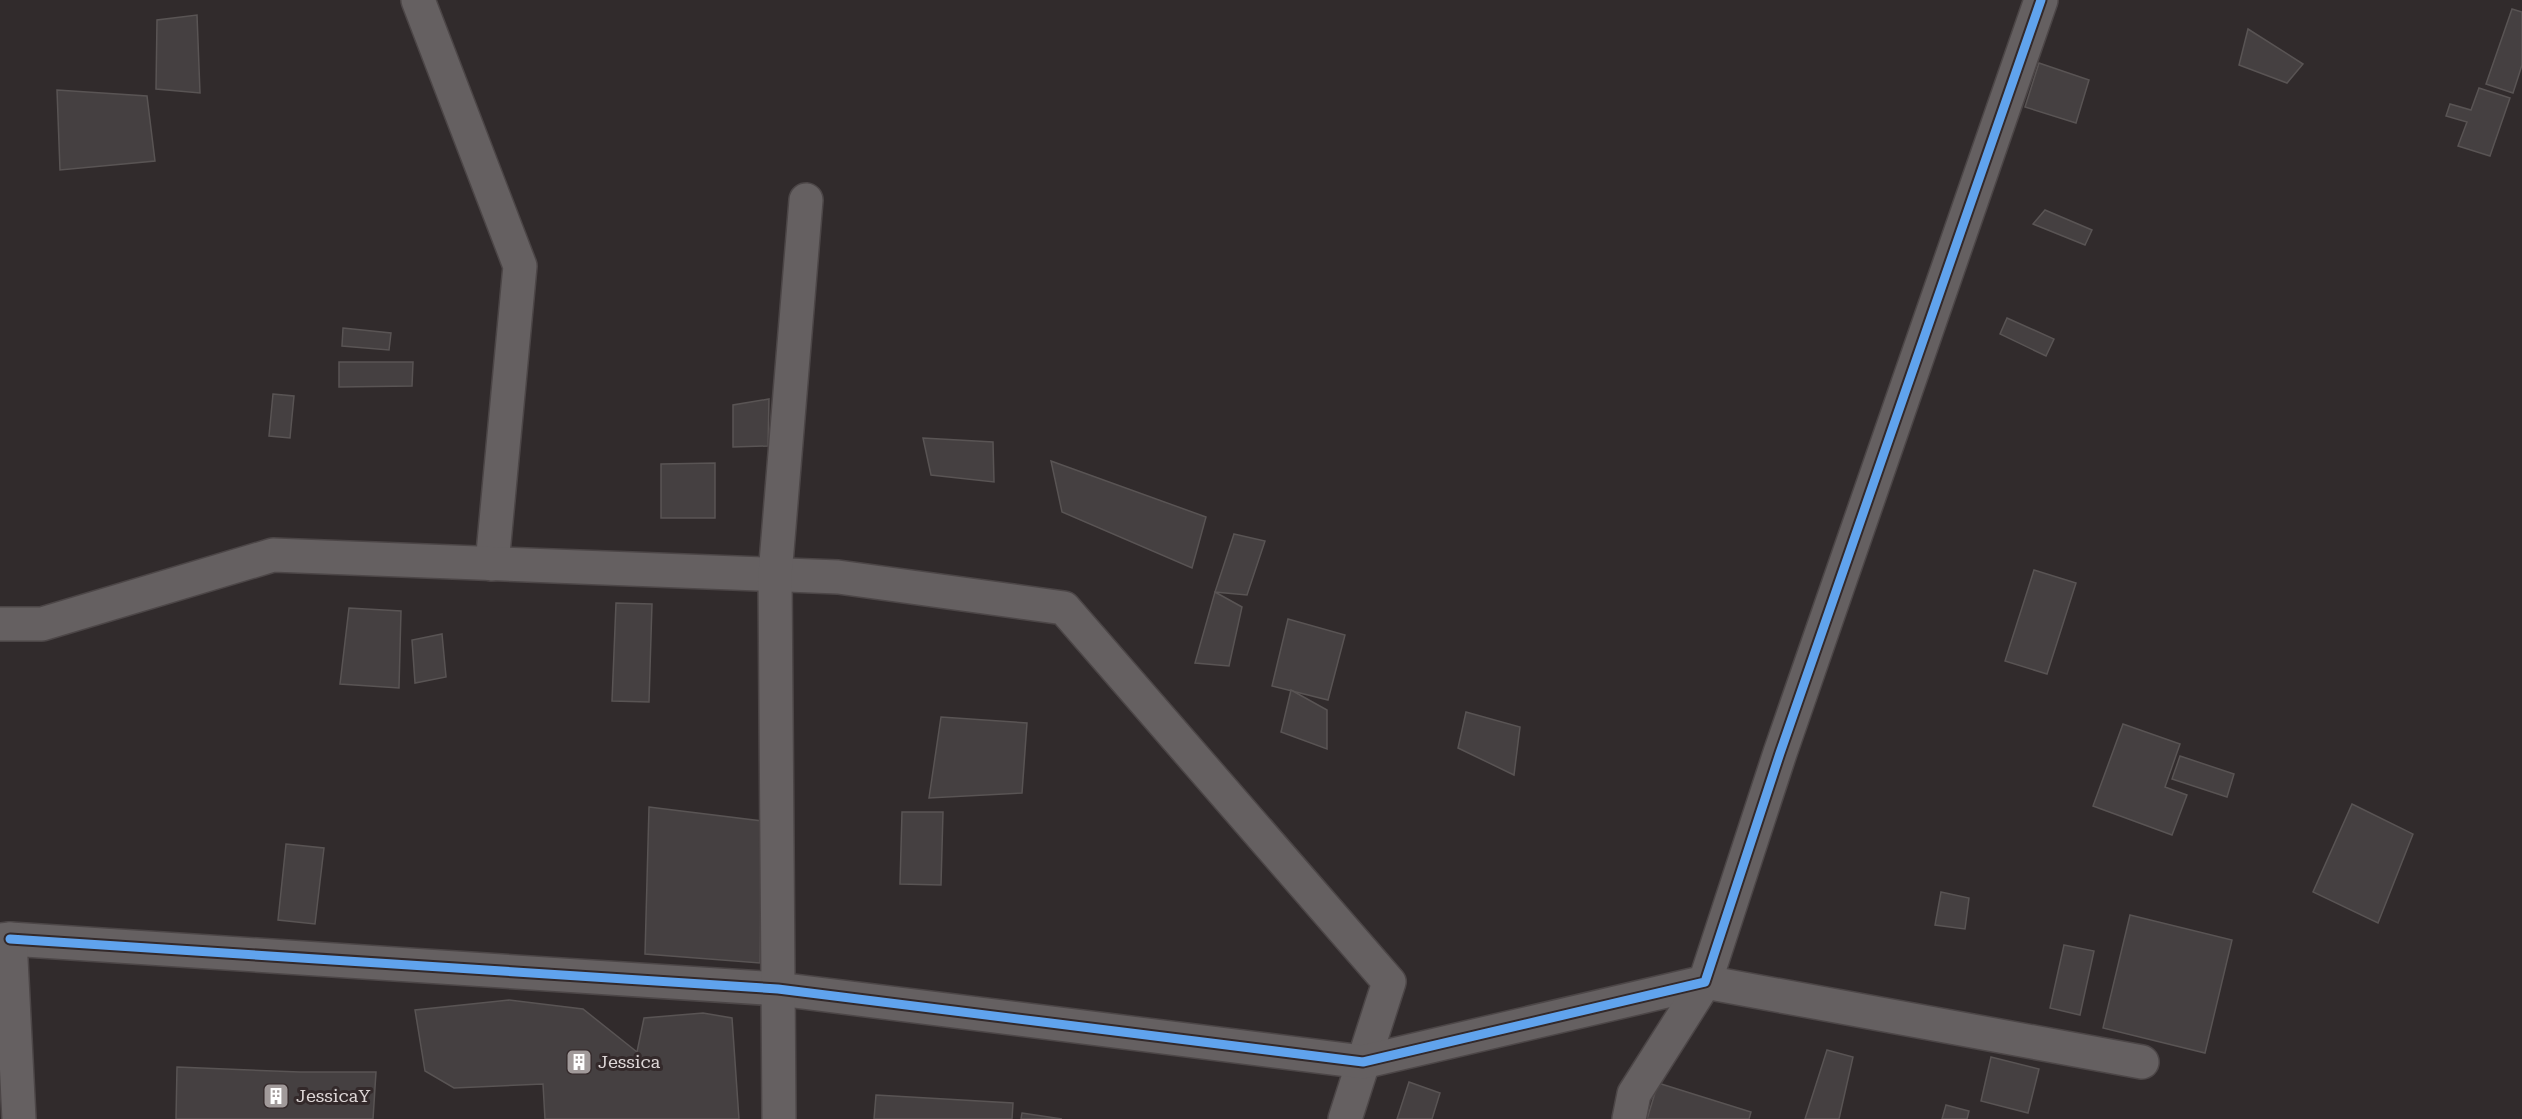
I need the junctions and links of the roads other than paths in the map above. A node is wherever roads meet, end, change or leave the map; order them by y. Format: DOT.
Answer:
graph roads {
  1 [pos="418,0"];
  2 [pos="2041,0"];
  3 [pos="806,200"];
  4 [pos="492,564"];
  5 [pos="775,575"];
  6 [pos="0,624"];
  7 [pos="5,939"];
  8 [pos="1705,982"];
  9 [pos="778,990"];
  10 [pos="1363,1062"];
  11 [pos="2142,1062"];
  12 [pos="19,1119"];
  13 [pos="779,1119"];
  14 [pos="1345,1119"];
  15 [pos="1629,1119"];
  1 -- 4 [label="street"];
  2 -- 8 [label="street"];
  3 -- 5 [label="street"];
  4 -- 5 [label="street"];
  4 -- 6 [label="street"];
  5 -- 9 [label="street"];
  5 -- 10 [label="street"];
  7 -- 9 [label="street"];
  7 -- 12 [label="street"];
  8 -- 10 [label="street"];
  8 -- 11 [label="street"];
  8 -- 15 [label="street"];
  9 -- 10 [label="street"];
  9 -- 13 [label="street"];
  10 -- 14 [label="street"];
}
